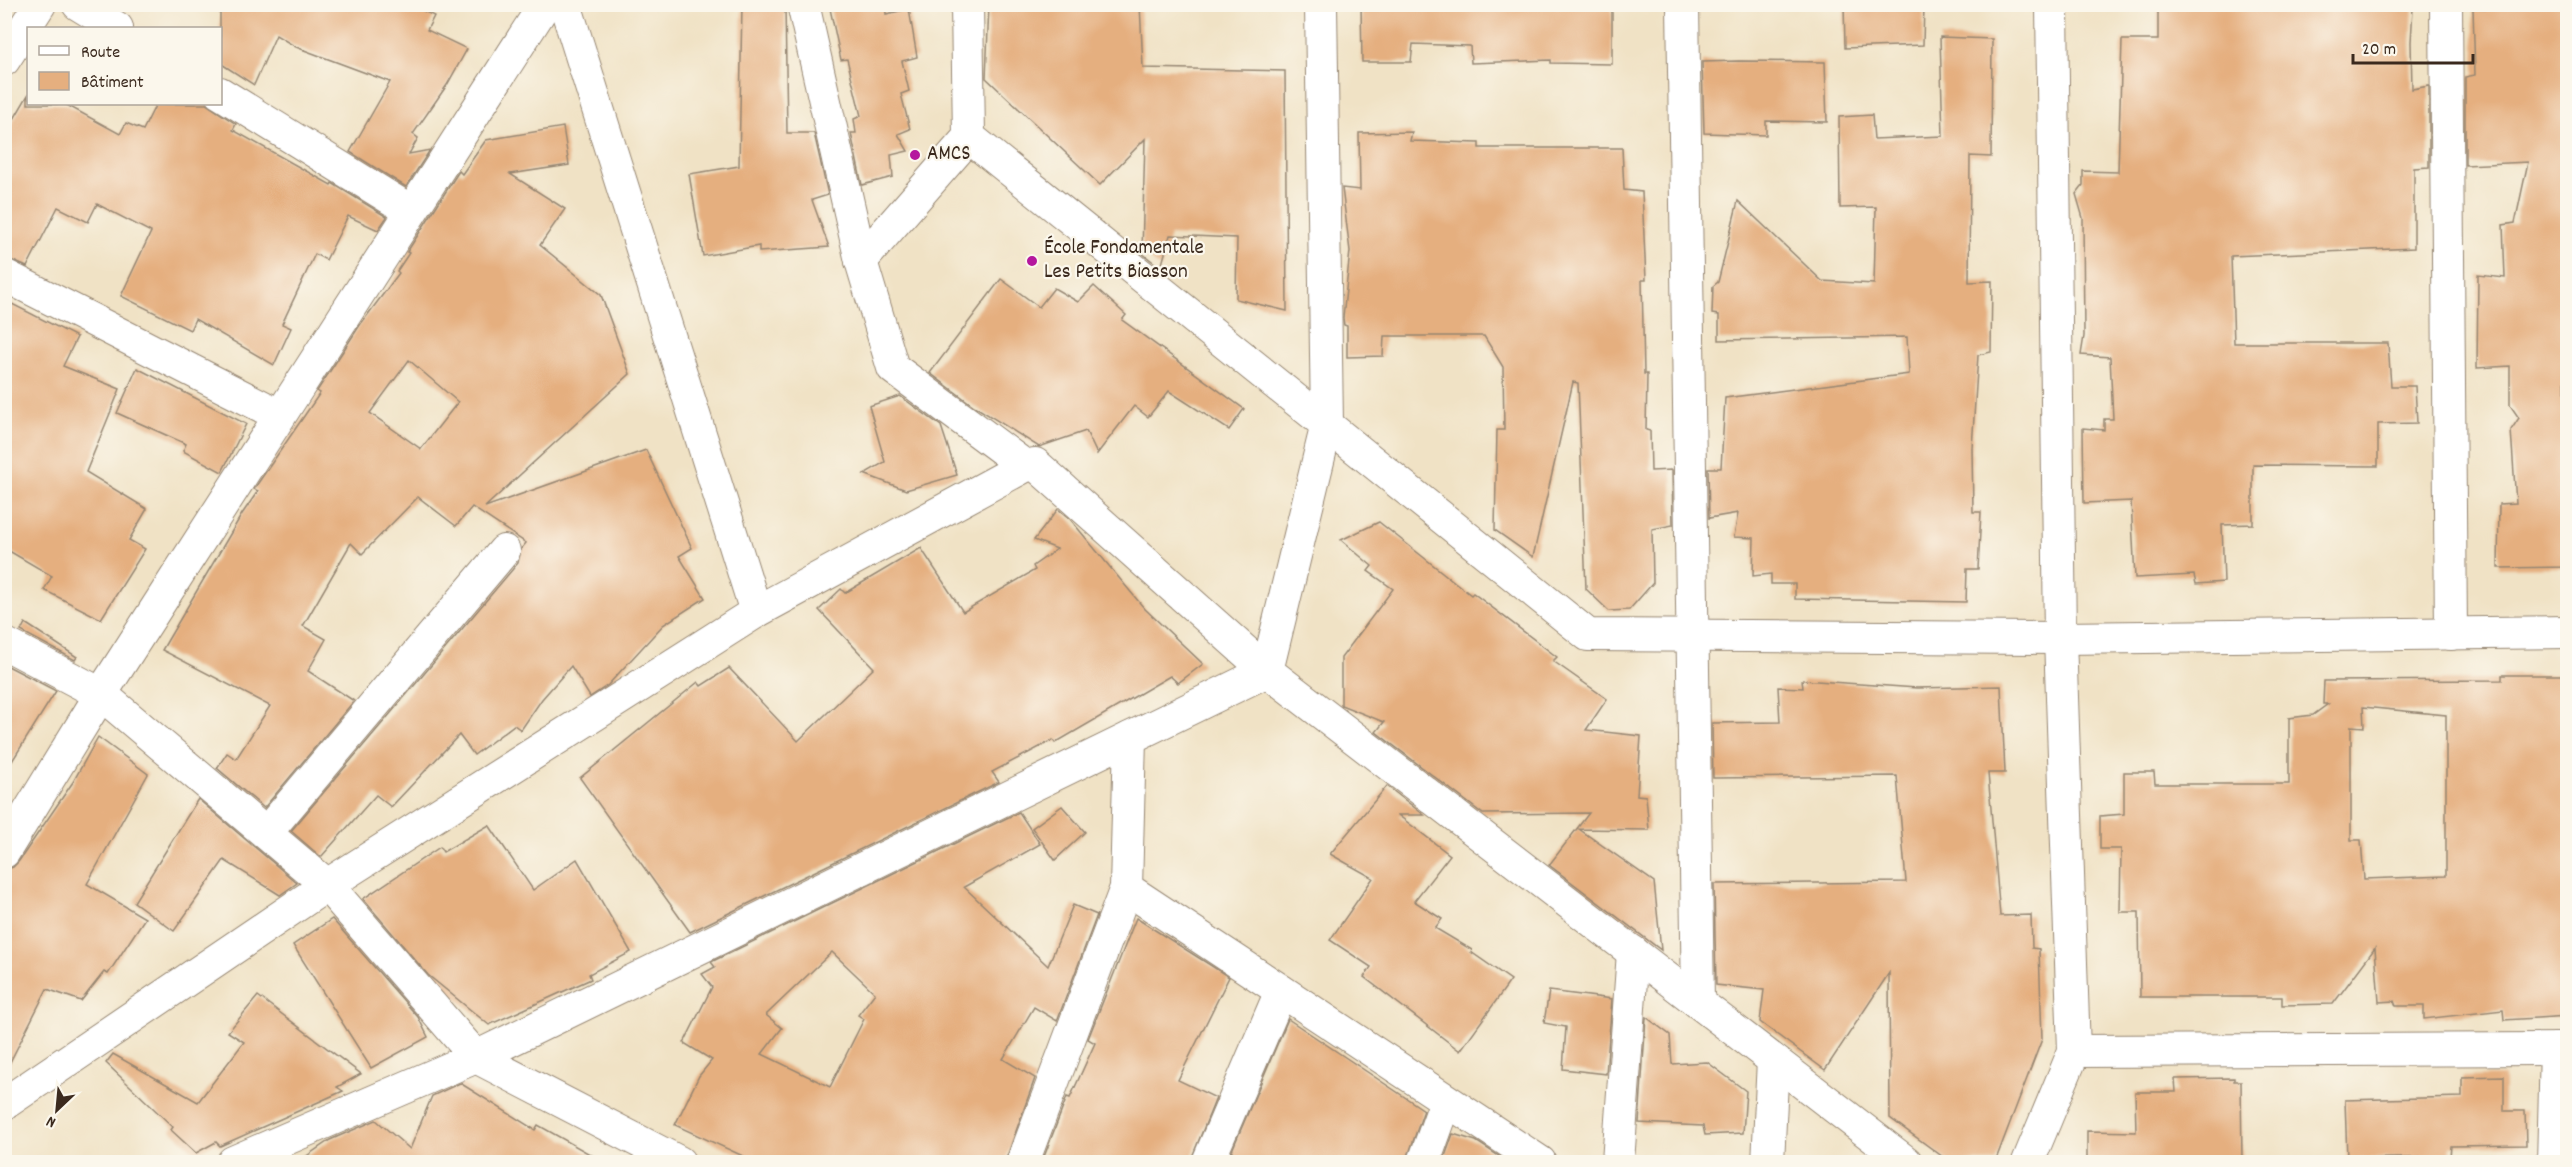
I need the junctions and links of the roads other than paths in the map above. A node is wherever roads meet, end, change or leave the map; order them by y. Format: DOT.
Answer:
graph roads {
  1 [pos="40,4"];
  2 [pos="78,4"];
  3 [pos="545,4"];
  4 [pos="565,4"];
  5 [pos="802,4"];
  6 [pos="967,4"];
  7 [pos="1321,4"];
  8 [pos="1683,4"];
  9 [pos="2052,4"];
  10 [pos="2446,4"];
  11 [pos="115,27"];
  12 [pos="4,60"];
  13 [pos="222,94"];
  14 [pos="969,137"];
  15 [pos="411,211"];
  16 [pos="861,261"];
  17 [pos="4,275"];
  18 [pos="279,415"];
  19 [pos="1327,424"];
  20 [pos="1024,466"];
  21 [pos="504,551"];
  22 [pos="756,612"];
  23 [pos="2568,632"];
  24 [pos="2451,634"];
  25 [pos="1693,635"];
  26 [pos="2060,638"];
  27 [pos="4,643"];
  28 [pos="1267,671"];
  29 [pos="101,694"];
  30 [pos="1130,738"];
  31 [pos="266,833"];
  32 [pos="4,852"];
  33 [pos="327,885"];
  34 [pos="1126,888"];
  35 [pos="1633,952"];
  36 [pos="1281,991"];
  37 [pos="1698,1002"];
  38 [pos="2562,1049"];
  39 [pos="2074,1051"];
  40 [pos="476,1058"];
  41 [pos="1773,1060"];
  42 [pos="1446,1101"];
  43 [pos="4,1104"];
  44 [pos="233,1162"];
  45 [pos="679,1162"];
  46 [pos="1023,1162"];
  47 [pos="1209,1162"];
  48 [pos="1424,1162"];
  49 [pos="1540,1162"];
  50 [pos="1618,1162"];
  51 [pos="1768,1162"];
  52 [pos="1906,1162"];
  53 [pos="2028,1162"];
  54 [pos="2553,1162"];
  1 -- 12 [label="street"];
  2 -- 11 [label="street"];
  3 -- 15 [label="street"];
  4 -- 22 [label="street"];
  5 -- 16 [label="street"];
  6 -- 14 [label="street"];
  7 -- 19 [label="street"];
  8 -- 25 [label="street"];
  9 -- 26 [label="street"];
  10 -- 24 [label="street"];
  13 -- 15 [label="street"];
  14 -- 16 [label="street"];
  14 -- 19 [label="street"];
  15 -- 18 [label="street"];
  16 -- 20 [label="street"];
  17 -- 18 [label="street"];
  18 -- 29 [label="street"];
  19 -- 25 [label="street"];
  19 -- 28 [label="street"];
  20 -- 22 [label="street"];
  20 -- 28 [label="street"];
  21 -- 31 [label="street"];
  22 -- 33 [label="street"];
  23 -- 24 [label="street"];
  24 -- 26 [label="street"];
  25 -- 26 [label="street"];
  25 -- 37 [label="street"];
  26 -- 39 [label="street"];
  27 -- 29 [label="street"];
  28 -- 30 [label="street"];
  28 -- 35 [label="street"];
  29 -- 31 [label="street"];
  29 -- 32 [label="street"];
  30 -- 34 [label="street"];
  30 -- 40 [label="street"];
  31 -- 33 [label="street"];
  33 -- 40 [label="street"];
  33 -- 43 [label="street"];
  34 -- 36 [label="street"];
  34 -- 46 [label="street"];
  35 -- 37 [label="street"];
  35 -- 50 [label="street"];
  36 -- 42 [label="street"];
  36 -- 47 [label="street"];
  37 -- 41 [label="street"];
  38 -- 39 [label="street"];
  38 -- 54 [label="street"];
  39 -- 53 [label="street"];
  40 -- 44 [label="street"];
  40 -- 45 [label="street"];
  41 -- 51 [label="street"];
  41 -- 52 [label="street"];
  42 -- 48 [label="street"];
  42 -- 49 [label="street"];
}
